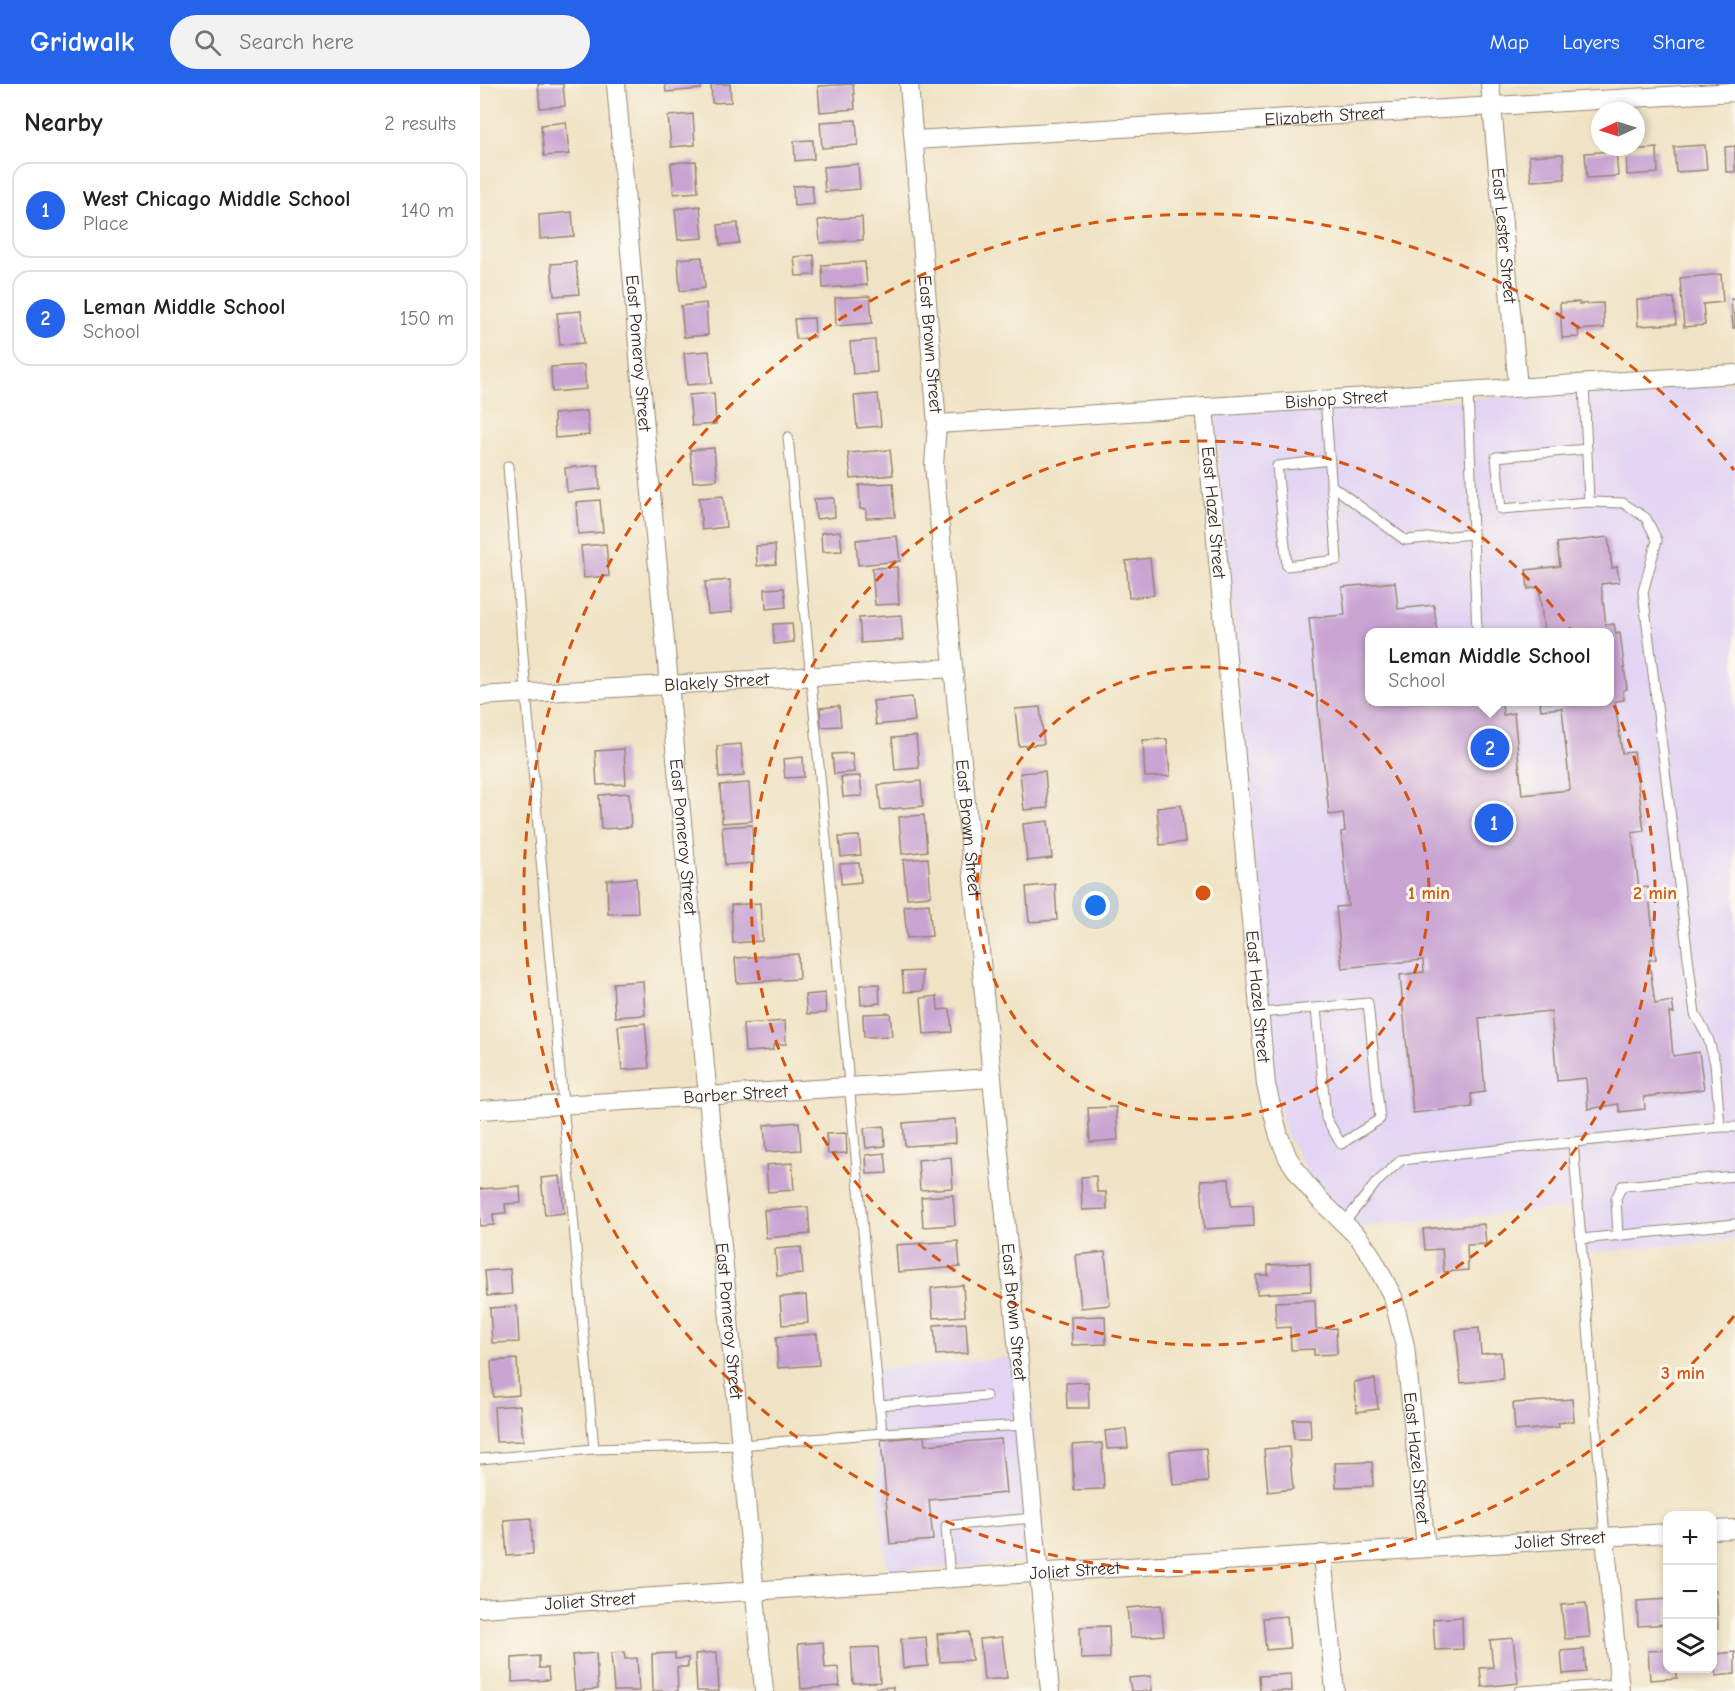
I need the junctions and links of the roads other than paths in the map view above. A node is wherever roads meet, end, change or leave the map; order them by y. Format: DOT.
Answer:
graph roads {
  1 [pos="616,84"];
  2 [pos="909,84"];
  3 [pos="1490,84"];
  4 [pos="1735,92"];
  5 [pos="1492,106"];
  6 [pos="914,140"];
  7 [pos="1735,374"];
  8 [pos="1584,383"];
  9 [pos="1518,387"];
  10 [pos="1468,390"];
  11 [pos="1325,399"];
  12 [pos="1204,407"];
  13 [pos="938,423"];
  14 [pos="788,436"];
  15 [pos="1587,449"];
  16 [pos="1330,460"];
  17 [pos="508,466"];
  18 [pos="1331,485"];
  19 [pos="1590,502"];
  20 [pos="1473,534"];
  21 [pos="1478,628"];
  22 [pos="953,668"];
  23 [pos="812,676"];
  24 [pos="670,685"];
  25 [pos="526,693"];
  26 [pos="480,696"];
  27 [pos="1316,1008"];
  28 [pos="1260,1013"];
  29 [pos="992,1078"];
  30 [pos="850,1087"];
  31 [pos="708,1096"];
  32 [pos="562,1104"];
  33 [pos="480,1110"];
  34 [pos="1720,1127"];
  35 [pos="1735,1127"];
  36 [pos="1572,1142"];
  37 [pos="1735,1176"];
  38 [pos="1344,1223"];
  39 [pos="1735,1224"];
  40 [pos="1618,1236"];
  41 [pos="1581,1239"];
  42 [pos="986,1396"];
  43 [pos="879,1405"];
  44 [pos="1025,1425"];
  45 [pos="882,1433"];
  46 [pos="741,1445"];
  47 [pos="594,1449"];
  48 [pos="480,1459"];
  49 [pos="1034,1518"];
  50 [pos="1735,1529"];
  51 [pos="1717,1530"];
  52 [pos="1663,1533"];
  53 [pos="1605,1537"];
  54 [pos="1426,1548"];
  55 [pos="1322,1554"];
  56 [pos="1038,1572"];
  57 [pos="950,1578"];
  58 [pos="754,1590"];
  59 [pos="480,1608"];
  60 [pos="1620,1687"];
  61 [pos="764,1691"];
  62 [pos="1050,1691"];
  63 [pos="1335,1691"];
  64 [pos="1519,1691"];
  1 -- 24 [label="street, East Pomeroy Street"];
  2 -- 6 [label="street, East Brown Street"];
  3 -- 5 [label="street, East Lester Street"];
  4 -- 5 [label="street, Elizabeth Street"];
  5 -- 6 [label="street, Elizabeth Street"];
  5 -- 9 [label="street, East Lester Street"];
  6 -- 13 [label="street, East Brown Street"];
  7 -- 8 [label="street, Bishop Street"];
  8 -- 9 [label="street, Bishop Street"];
  8 -- 15 [label="lane"];
  9 -- 10 [label="street, Bishop Street"];
  10 -- 11 [label="street, Bishop Street"];
  10 -- 20 [label="lane"];
  11 -- 12 [label="street, Bishop Street"];
  11 -- 16 [label="lane"];
  12 -- 13 [label="street, Bishop Street"];
  12 -- 28 [label="street, East Hazel Street"];
  13 -- 22 [label="street, East Brown Street"];
  14 -- 23 [label="lane"];
  15 -- 19 [label="lane"];
  15 -- 19 [label="lane"];
  16 -- 18 [label="lane"];
  16 -- 18 [label="lane"];
  17 -- 25 [label="lane"];
  18 -- 20 [label="lane"];
  19 -- 34 [label="lane"];
  20 -- 21 [label="lane"];
  22 -- 23 [label="street, Blakely Street"];
  22 -- 29 [label="street, East Brown Street"];
  23 -- 24 [label="street, Blakely Street"];
  23 -- 30 [label="lane"];
  24 -- 25 [label="street, Blakely Street"];
  24 -- 31 [label="street, East Pomeroy Street"];
  25 -- 26 [label="street, Blakely Street"];
  25 -- 32 [label="lane"];
  27 -- 27 [label="lane"];
  27 -- 28 [label="lane"];
  28 -- 38 [label="street, East Hazel Street"];
  29 -- 30 [label="street, Barber Street"];
  29 -- 44 [label="street, East Brown Street"];
  30 -- 31 [label="street, Barber Street"];
  30 -- 43 [label="lane"];
  31 -- 32 [label="street, Barber Street"];
  31 -- 46 [label="street, East Pomeroy Street"];
  32 -- 33 [label="street, Barber Street"];
  32 -- 47 [label="lane"];
  34 -- 35 [label="lane"];
  34 -- 36 [label="lane"];
  36 -- 38 [label="lane"];
  36 -- 41 [label="lane"];
  37 -- 40 [label="lane"];
  38 -- 54 [label="street, East Hazel Street"];
  39 -- 40 [label="lane"];
  40 -- 41 [label="lane"];
  41 -- 53 [label="lane"];
  42 -- 43 [label="lane"];
  43 -- 45 [label="lane"];
  44 -- 45 [label="lane"];
  44 -- 49 [label="street, East Brown Street"];
  45 -- 46 [label="lane"];
  46 -- 47 [label="lane"];
  46 -- 58 [label="street, East Pomeroy Street"];
  47 -- 48 [label="lane"];
  49 -- 56 [label="street, East Brown Street"];
  49 -- 57 [label="lane"];
  50 -- 51 [label="street"];
  52 -- 53 [label="street, Joliet Street"];
  53 -- 54 [label="street, Joliet Street"];
  53 -- 60 [label="street"];
  54 -- 55 [label="street, Joliet Street"];
  55 -- 56 [label="street, Joliet Street"];
  55 -- 63 [label="street"];
  56 -- 57 [label="street, Joliet Street"];
  56 -- 62 [label="street, East Brown Street"];
  57 -- 58 [label="street, Joliet Street"];
  58 -- 59 [label="street, Joliet Street"];
  58 -- 61 [label="street, East Pomeroy Street"];
  60 -- 64 [label="lane"];
}
